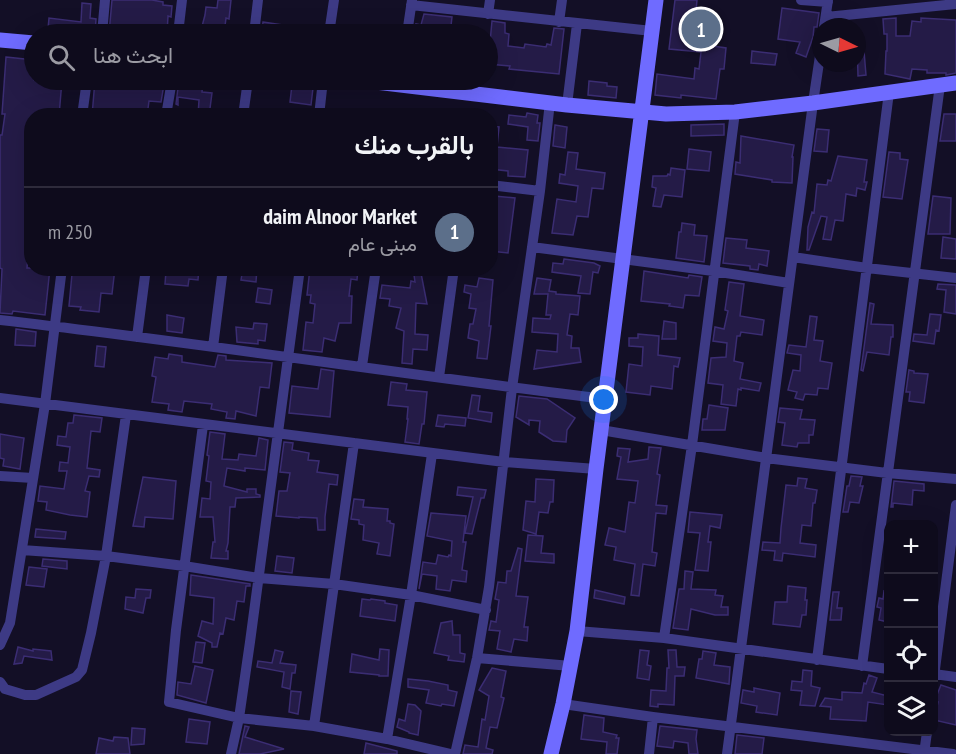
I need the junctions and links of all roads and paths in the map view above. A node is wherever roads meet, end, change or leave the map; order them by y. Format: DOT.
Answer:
graph roads {
  1 [pos="105,0"];
  2 [pos="182,0"];
  3 [pos="258,0"];
  4 [pos="334,0"];
  5 [pos="490,0"];
  6 [pos="562,0"];
  7 [pos="656,0"];
  8 [pos="801,0"];
  9 [pos="828,1"];
  10 [pos="411,2"];
  11 [pos="951,3"];
  12 [pos="905,4"];
  13 [pos="488,14"];
  14 [pos="826,18"];
  15 [pos="843,18"];
  16 [pos="559,22"];
  17 [pos="103,24"];
  18 [pos="179,24"];
  19 [pos="255,24"];
  20 [pos="330,24"];
  21 [pos="408,24"];
  22 [pos="576,24"];
  23 [pos="652,31"];
  24 [pos="0,40"];
  25 [pos="24,42"];
  26 [pos="818,72"];
  27 [pos="956,83"];
  28 [pos="940,85"];
  29 [pos="86,90"];
  30 [pos="170,90"];
  31 [pos="247,90"];
  32 [pos="322,90"];
  33 [pos="460,90"];
  34 [pos="889,92"];
  35 [pos="550,102"];
  36 [pos="813,103"];
  37 [pos="567,105"];
  38 [pos="83,108"];
  39 [pos="167,108"];
  40 [pos="244,108"];
  41 [pos="320,108"];
  42 [pos="735,112"];
  43 [pos="642,113"];
  44 [pos="498,186"];
  45 [pos="540,191"];
  46 [pos="532,247"];
  47 [pos="793,257"];
  48 [pos="623,260"];
  49 [pos="867,268"];
  50 [pos="713,271"];
  51 [pos="914,274"];
  52 [pos="61,276"];
  53 [pos="145,276"];
  54 [pos="222,276"];
  55 [pos="299,276"];
  56 [pos="375,276"];
  57 [pos="453,276"];
  58 [pos="956,278"];
  59 [pos="789,284"];
  60 [pos="0,320"];
  61 [pos="56,327"];
  62 [pos="137,337"];
  63 [pos="213,347"];
  64 [pos="288,357"];
  65 [pos="362,366"];
  66 [pos="439,377"];
  67 [pos="512,388"];
  68 [pos="0,398"];
  69 [pos="606,399"];
  70 [pos="45,404"];
  71 [pos="126,415"];
  72 [pos="203,425"];
  73 [pos="601,430"];
  74 [pos="278,433"];
  75 [pos="354,443"];
  76 [pos="692,445"];
  77 [pos="432,454"];
  78 [pos="766,458"];
  79 [pos="504,462"];
  80 [pos="841,467"];
  81 [pos="596,470"];
  82 [pos="887,473"];
  83 [pos="0,476"];
  84 [pos="33,478"];
  85 [pos="956,479"];
  86 [pos="956,506"];
  87 [pos="22,550"];
  88 [pos="106,556"];
  89 [pos="184,566"];
  90 [pos="259,578"];
  91 [pos="334,584"];
  92 [pos="411,595"];
  93 [pos="486,610"];
  94 [pos="577,631"];
  95 [pos="664,638"];
  96 [pos="938,644"];
  97 [pos="0,645"];
  98 [pos="742,648"];
  99 [pos="477,658"];
  100 [pos="817,660"];
  101 [pos="571,666"];
  102 [pos="862,666"];
  103 [pos="884,669"];
  104 [pos="938,675"];
  105 [pos="956,677"];
  106 [pos="0,682"];
  107 [pos="563,704"];
  108 [pos="653,717"];
  109 [pos="239,718"];
  110 [pos="314,726"];
  111 [pos="731,726"];
  112 [pos="926,736"];
  113 [pos="387,739"];
  114 [pos="924,752"];
  115 [pos="231,754"];
  116 [pos="453,754"];
  117 [pos="550,754"];
  118 [pos="649,754"];
  119 [pos="727,754"];
  120 [pos="953,754"];
  1 -- 17 [label="street"];
  2 -- 18 [label="street"];
  3 -- 19 [label="street"];
  4 -- 20 [label="street"];
  5 -- 13 [label="street"];
  6 -- 16 [label="street"];
  7 -- 23 [label="street"];
  8 -- 9 [label="street"];
  9 -- 14 [label="street"];
  10 -- 13 [label="street"];
  10 -- 21 [label="street"];
  11 -- 12 [label="street"];
  12 -- 15 [label="street"];
  13 -- 16 [label="street"];
  16 -- 22 [label="street"];
  22 -- 23 [label="street"];
  22 -- 37 [label="street"];
  23 -- 43 [label="street"];
  24 -- 25 [label="street"];
  26 -- 36 [label="street"];
  27 -- 28 [label="street"];
  28 -- 34 [label="street"];
  28 -- 51 [label="street"];
  29 -- 38 [label="street"];
  30 -- 39 [label="street"];
  31 -- 40 [label="street"];
  32 -- 41 [label="street"];
  33 -- 35 [label="street"];
  34 -- 36 [label="street"];
  34 -- 49 [label="street"];
  35 -- 37 [label="street"];
  35 -- 45 [label="street"];
  36 -- 42 [label="street"];
  36 -- 47 [label="street"];
  37 -- 43 [label="street"];
  42 -- 43 [label="street"];
  42 -- 50 [label="street"];
  43 -- 48 [label="street"];
  44 -- 45 [label="street"];
  45 -- 46 [label="street"];
  46 -- 48 [label="street"];
  46 -- 67 [label="street"];
  47 -- 49 [label="street"];
  47 -- 59 [label="street"];
  48 -- 50 [label="street"];
  48 -- 69 [label="street"];
  49 -- 51 [label="street"];
  49 -- 80 [label="street"];
  50 -- 59 [label="street"];
  50 -- 76 [label="street"];
  51 -- 58 [label="street"];
  51 -- 82 [label="street"];
  52 -- 61 [label="street"];
  53 -- 62 [label="street"];
  54 -- 63 [label="street"];
  55 -- 64 [label="street"];
  56 -- 65 [label="street"];
  57 -- 66 [label="street"];
  59 -- 78 [label="street"];
  60 -- 61 [label="street"];
  61 -- 62 [label="street"];
  61 -- 70 [label="street"];
  62 -- 63 [label="street"];
  63 -- 64 [label="street"];
  64 -- 65 [label="street"];
  64 -- 74 [label="street"];
  65 -- 66 [label="street"];
  66 -- 67 [label="street"];
  67 -- 69 [label="street"];
  67 -- 79 [label="street"];
  68 -- 70 [label="street"];
  69 -- 73 [label="street"];
  70 -- 71 [label="street"];
  70 -- 84 [label="street"];
  71 -- 72 [label="street"];
  71 -- 88 [label="street"];
  72 -- 74 [label="street"];
  72 -- 89 [label="street"];
  73 -- 76 [label="street"];
  73 -- 81 [label="street"];
  74 -- 75 [label="street"];
  74 -- 90 [label="street"];
  75 -- 77 [label="street"];
  75 -- 91 [label="street"];
  76 -- 78 [label="street"];
  76 -- 95 [label="street"];
  77 -- 79 [label="street"];
  77 -- 92 [label="street"];
  78 -- 80 [label="street"];
  78 -- 98 [label="street"];
  79 -- 81 [label="street"];
  79 -- 93 [label="street"];
  80 -- 82 [label="street"];
  80 -- 100 [label="street"];
  81 -- 94 [label="street"];
  82 -- 85 [label="street"];
  82 -- 102 [label="street"];
  83 -- 84 [label="street"];
  84 -- 87 [label="street"];
  86 -- 96 [label="street"];
  87 -- 88 [label="street"];
  87 -- 97 [label="street"];
  88 -- 89 [label="street"];
  88 -- 106 [label="street"];
  89 -- 90 [label="street"];
  89 -- 109 [label="street"];
  90 -- 91 [label="street"];
  90 -- 109 [label="street"];
  91 -- 92 [label="street"];
  91 -- 110 [label="street"];
  92 -- 93 [label="street"];
  92 -- 113 [label="street"];
  93 -- 99 [label="street"];
  94 -- 95 [label="street"];
  94 -- 101 [label="street"];
  95 -- 98 [label="street"];
  98 -- 100 [label="street"];
  98 -- 111 [label="street"];
  99 -- 101 [label="street"];
  99 -- 116 [label="street"];
  100 -- 102 [label="street"];
  101 -- 107 [label="street"];
  102 -- 103 [label="street"];
  104 -- 105 [label="street"];
  107 -- 108 [label="street"];
  107 -- 117 [label="street"];
  108 -- 111 [label="street"];
  108 -- 118 [label="street"];
  109 -- 110 [label="street"];
  109 -- 115 [label="street"];
  110 -- 113 [label="street"];
  111 -- 114 [label="street"];
  111 -- 119 [label="street"];
  112 -- 114 [label="street"];
  113 -- 116 [label="street"];
  114 -- 120 [label="street"];
}
